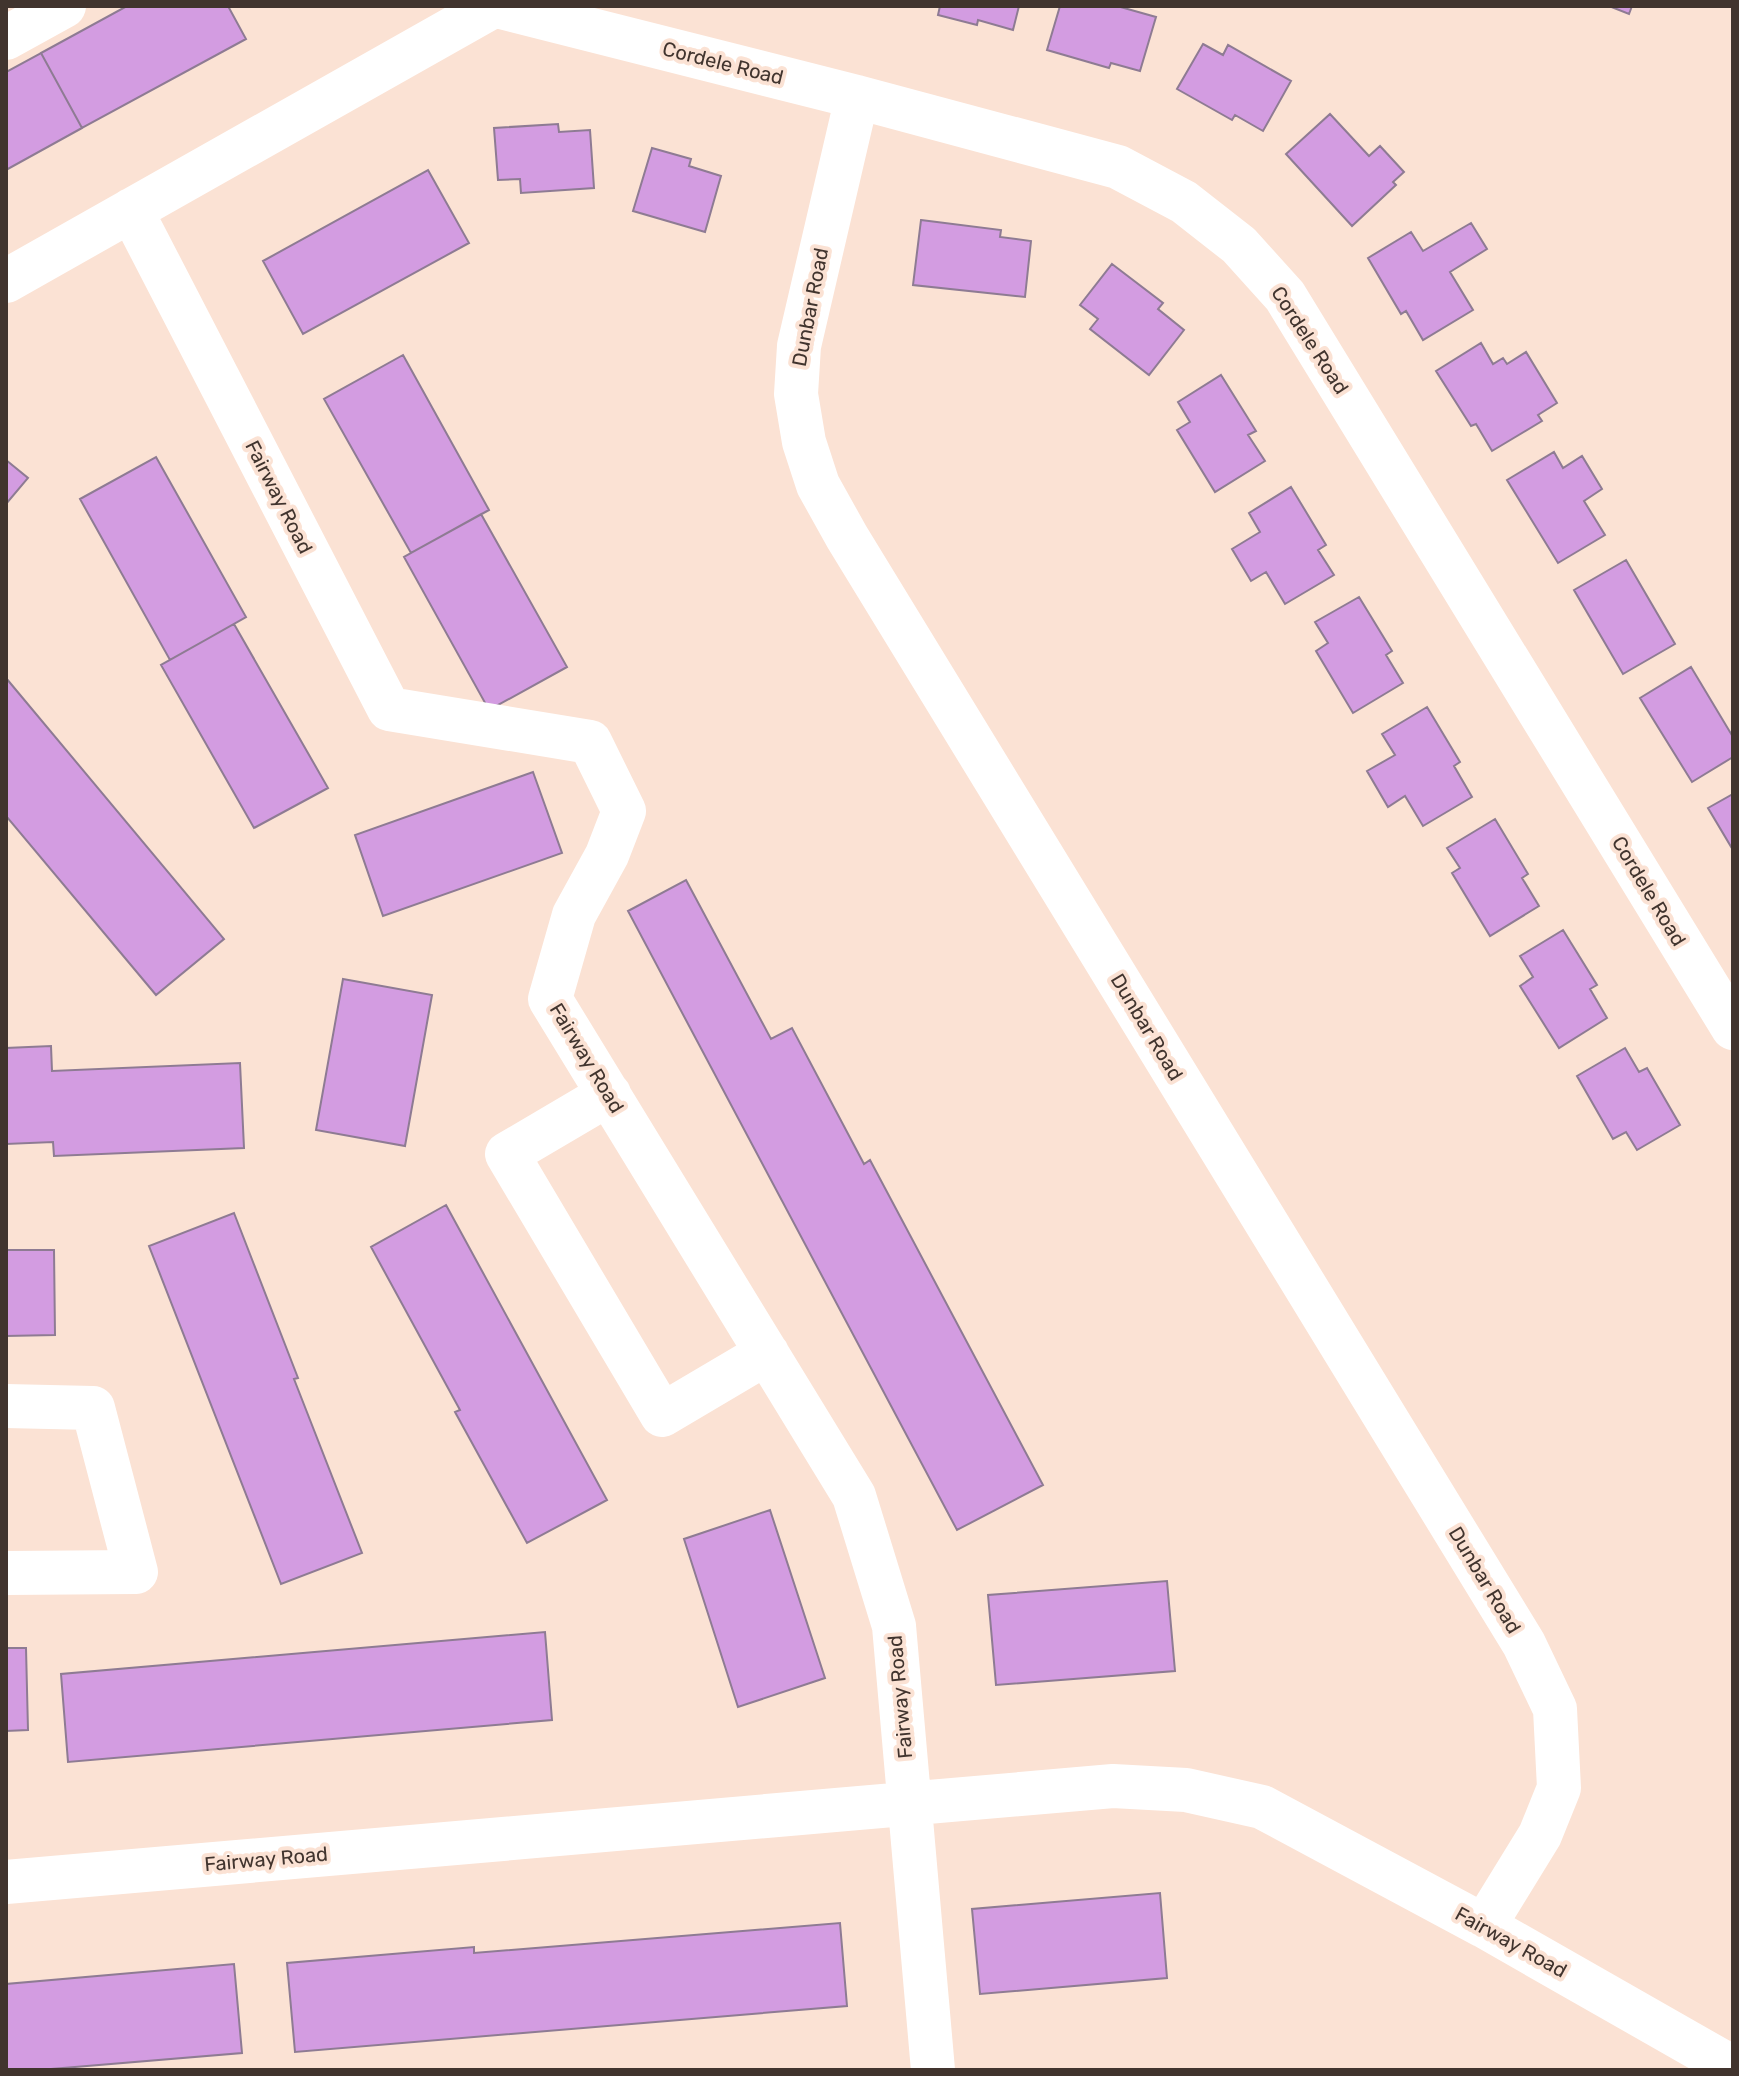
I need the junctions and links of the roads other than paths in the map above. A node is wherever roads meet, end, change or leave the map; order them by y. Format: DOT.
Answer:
graph roads {
  1 [pos="64,6"];
  2 [pos="495,6"];
  3 [pos="6,38"];
  4 [pos="857,97"];
  5 [pos="131,210"];
  6 [pos="6,281"];
  7 [pos="1732,1024"];
  8 [pos="609,1094"];
  9 [pos="767,1353"];
  10 [pos="6,1406"];
  11 [pos="6,1573"];
  12 [pos="909,1803"];
  13 [pos="6,1882"];
  14 [pos="1484,1926"];
  15 [pos="1733,2068"];
  16 [pos="933,2070"];
  1 -- 3 [label="street"];
  2 -- 4 [label="street, Cordele Road"];
  2 -- 5 [label="street"];
  4 -- 7 [label="street, Cordele Road"];
  4 -- 14 [label="street, Dunbar Road"];
  5 -- 6 [label="street"];
  5 -- 8 [label="street, Fairway Road"];
  8 -- 9 [label="street, Fairway Road"];
  8 -- 9 [label="street"];
  9 -- 12 [label="street, Fairway Road"];
  10 -- 11 [label="street"];
  12 -- 13 [label="street, Fairway Road"];
  12 -- 14 [label="street, Fairway Road"];
  12 -- 16 [label="street, Fairway Road"];
  14 -- 15 [label="street, Fairway Road"];
}
